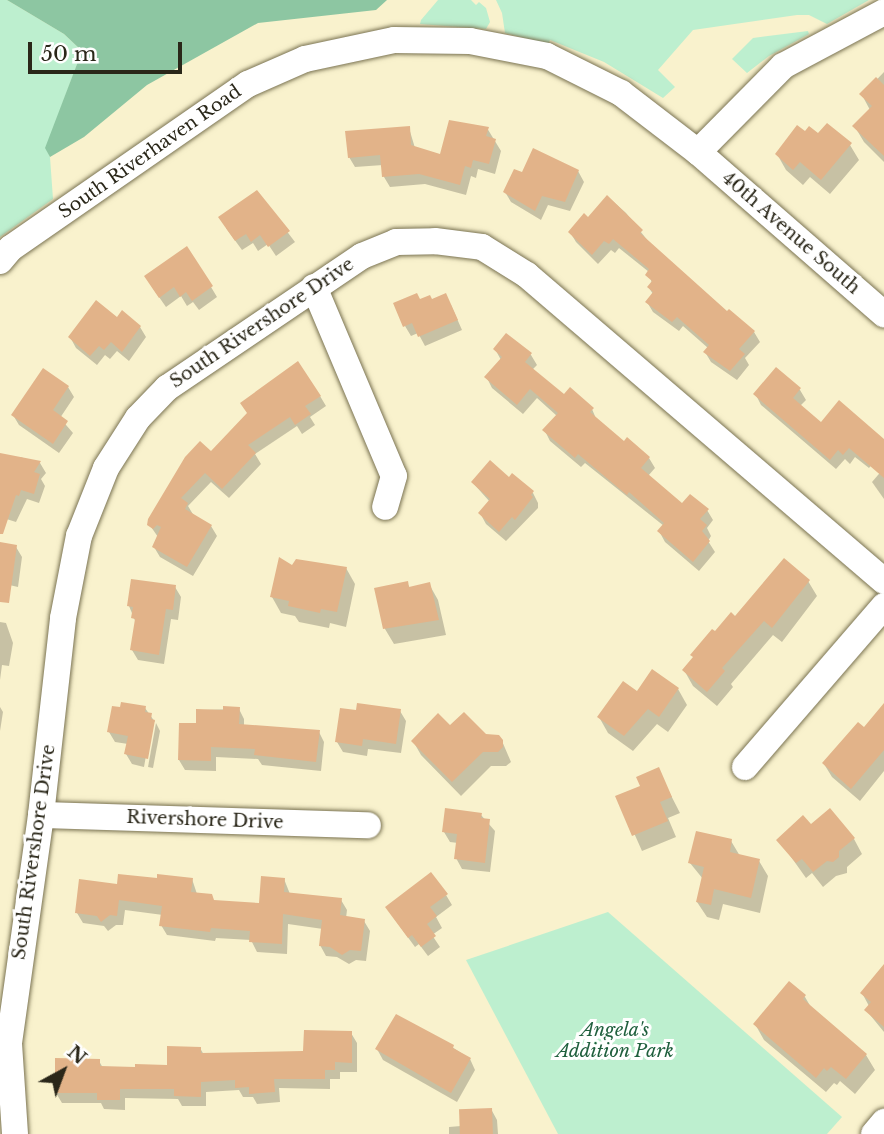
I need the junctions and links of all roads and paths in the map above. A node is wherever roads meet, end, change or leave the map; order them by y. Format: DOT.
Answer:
graph roads {
  1 [pos="884,12"];
  2 [pos="698,152"];
  3 [pos="0,261"];
  4 [pos="314,287"];
  5 [pos="884,314"];
  6 [pos="385,507"];
  7 [pos="884,581"];
  8 [pos="884,606"];
  9 [pos="745,766"];
  10 [pos="41,815"];
  11 [pos="368,825"];
  12 [pos="884,1122"];
  13 [pos="15,1134"];
  14 [pos="874,1134"];
  1 -- 2 [label="street"];
  2 -- 3 [label="street, South Riverhaven Road"];
  2 -- 5 [label="street, 40th Avenue South"];
  4 -- 6 [label="street"];
  4 -- 7 [label="street, South Rivershore Drive"];
  4 -- 10 [label="street, South Rivershore Drive"];
  8 -- 9 [label="street"];
  10 -- 11 [label="street, Rivershore Drive"];
  10 -- 13 [label="street, South Rivershore Drive"];
  12 -- 14 [label="street"];
}
